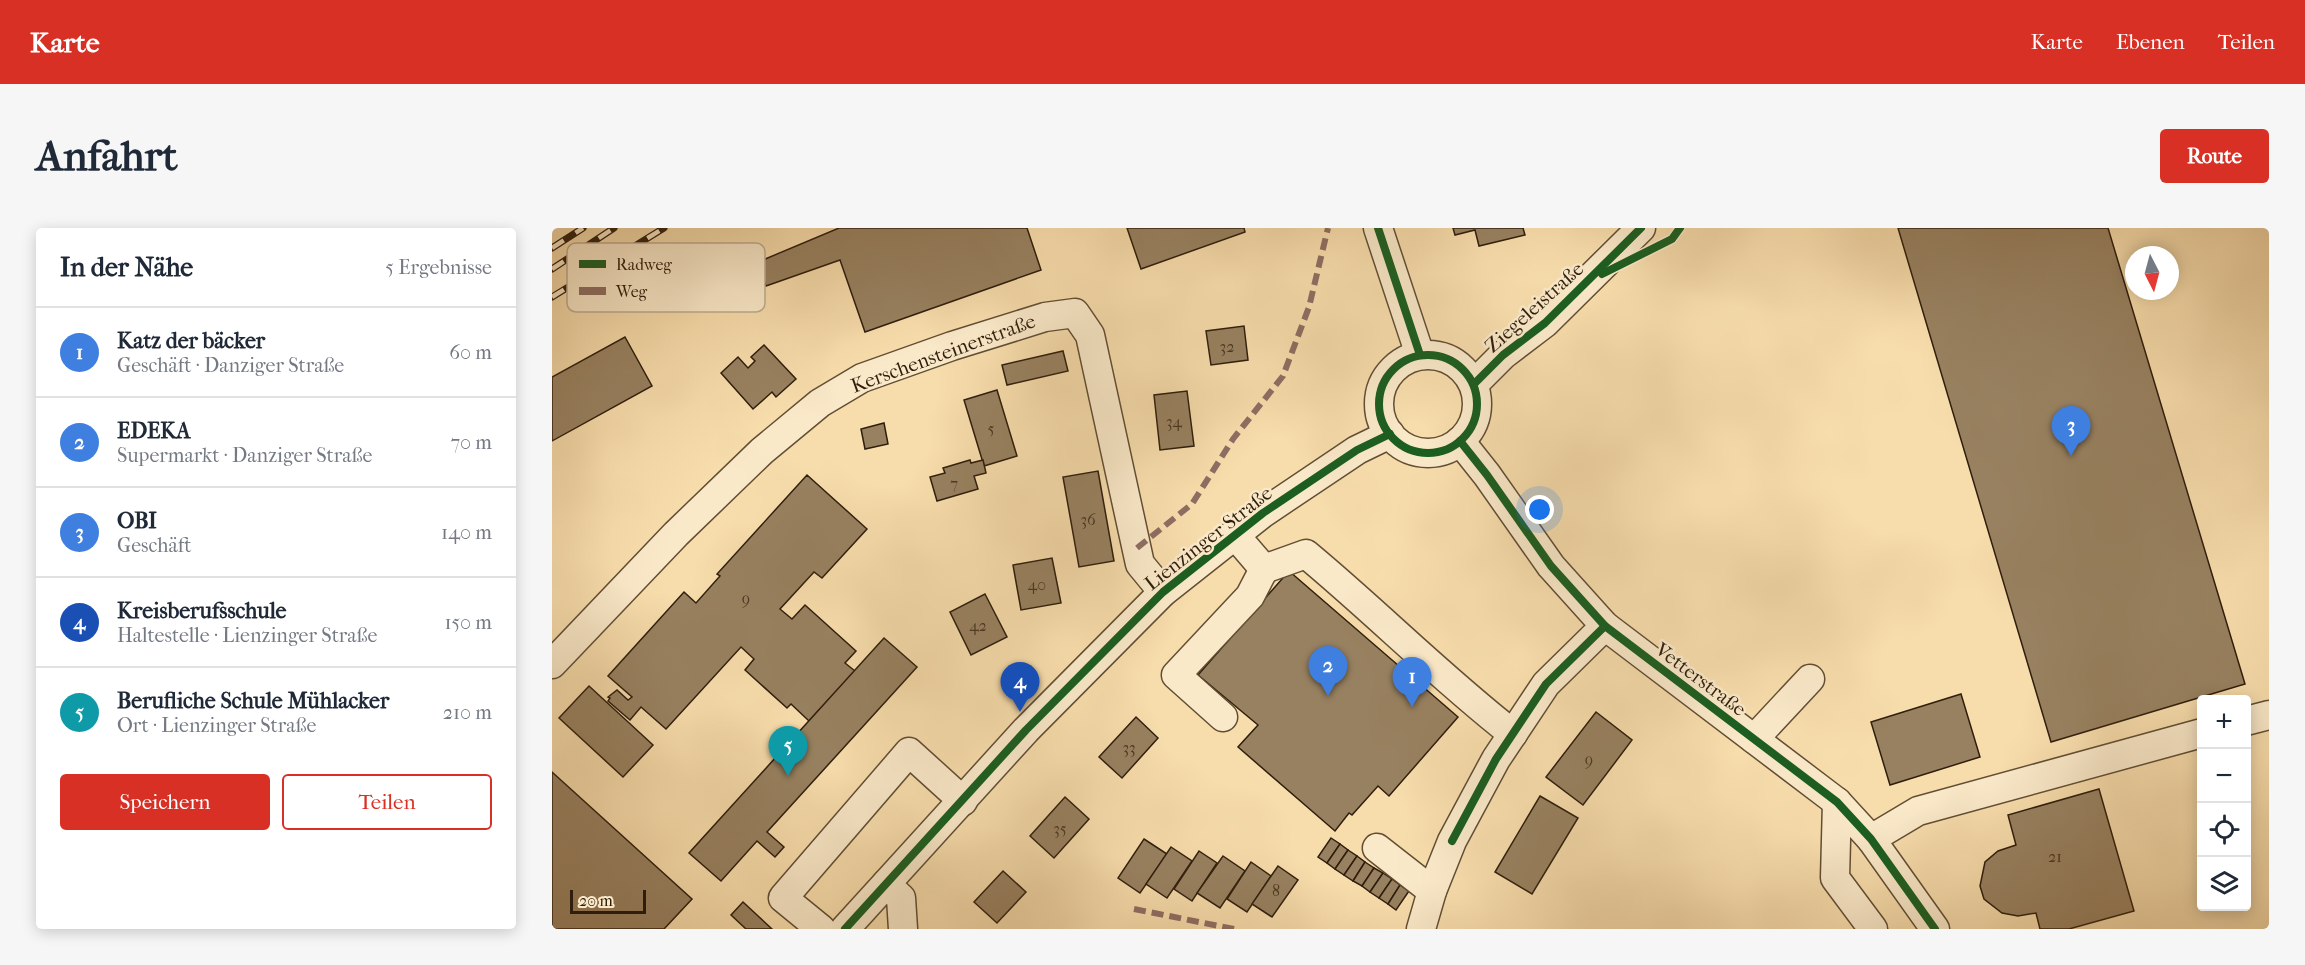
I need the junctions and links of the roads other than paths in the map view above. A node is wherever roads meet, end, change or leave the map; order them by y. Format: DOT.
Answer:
graph roads {
  1 [pos="1378,228"];
  2 [pos="1641,228"];
  3 [pos="1420,355"];
  4 [pos="1474,384"];
  5 [pos="1390,434"];
  6 [pos="1460,441"];
  7 [pos="1234,534"];
  8 [pos="1263,568"];
  9 [pos="1163,592"];
  10 [pos="1605,626"];
  11 [pos="552,664"];
  12 [pos="1810,679"];
  13 [pos="2269,715"];
  14 [pos="1223,717"];
  15 [pos="2251,720"];
  16 [pos="1513,734"];
  17 [pos="2197,734"];
  18 [pos="1754,739"];
  19 [pos="963,801"];
  20 [pos="1837,802"];
  21 [pos="1871,839"];
  22 [pos="1377,848"];
  23 [pos="886,884"];
  24 [pos="1432,891"];
  25 [pos="820,929"];
  26 [pos="845,929"];
  27 [pos="903,929"];
  28 [pos="1421,929"];
  29 [pos="1873,929"];
  30 [pos="1935,929"];
  1 -- 3 [label="street"];
  2 -- 4 [label="street, Ziegeleistraße"];
  3 -- 4 [label="street"];
  3 -- 5 [label="street"];
  4 -- 6 [label="street"];
  5 -- 6 [label="street"];
  5 -- 7 [label="street, Lienzinger Straße"];
  6 -- 10 [label="street, Vetterstraße"];
  7 -- 8 [label="street"];
  7 -- 9 [label="street, Lienzinger Straße"];
  8 -- 14 [label="street"];
  8 -- 16 [label="street"];
  9 -- 11 [label="street, Kerschensteinerstraße"];
  9 -- 19 [label="street, Lienzinger Straße"];
  10 -- 16 [label="street"];
  10 -- 18 [label="street, Vetterstraße"];
  12 -- 18 [label="street"];
  13 -- 15 [label="street"];
  16 -- 24 [label="street"];
  17 -- 21 [label="street"];
  18 -- 20 [label="street, Vetterstraße"];
  19 -- 23 [label="street, Lienzinger Straße"];
  19 -- 25 [label="street"];
  20 -- 21 [label="street, Vetterstraße"];
  20 -- 29 [label="street"];
  21 -- 30 [label="street, Vetterstraße"];
  22 -- 24 [label="street"];
  23 -- 26 [label="street, Lienzinger Straße"];
  23 -- 27 [label="street"];
  24 -- 28 [label="street"];
}
